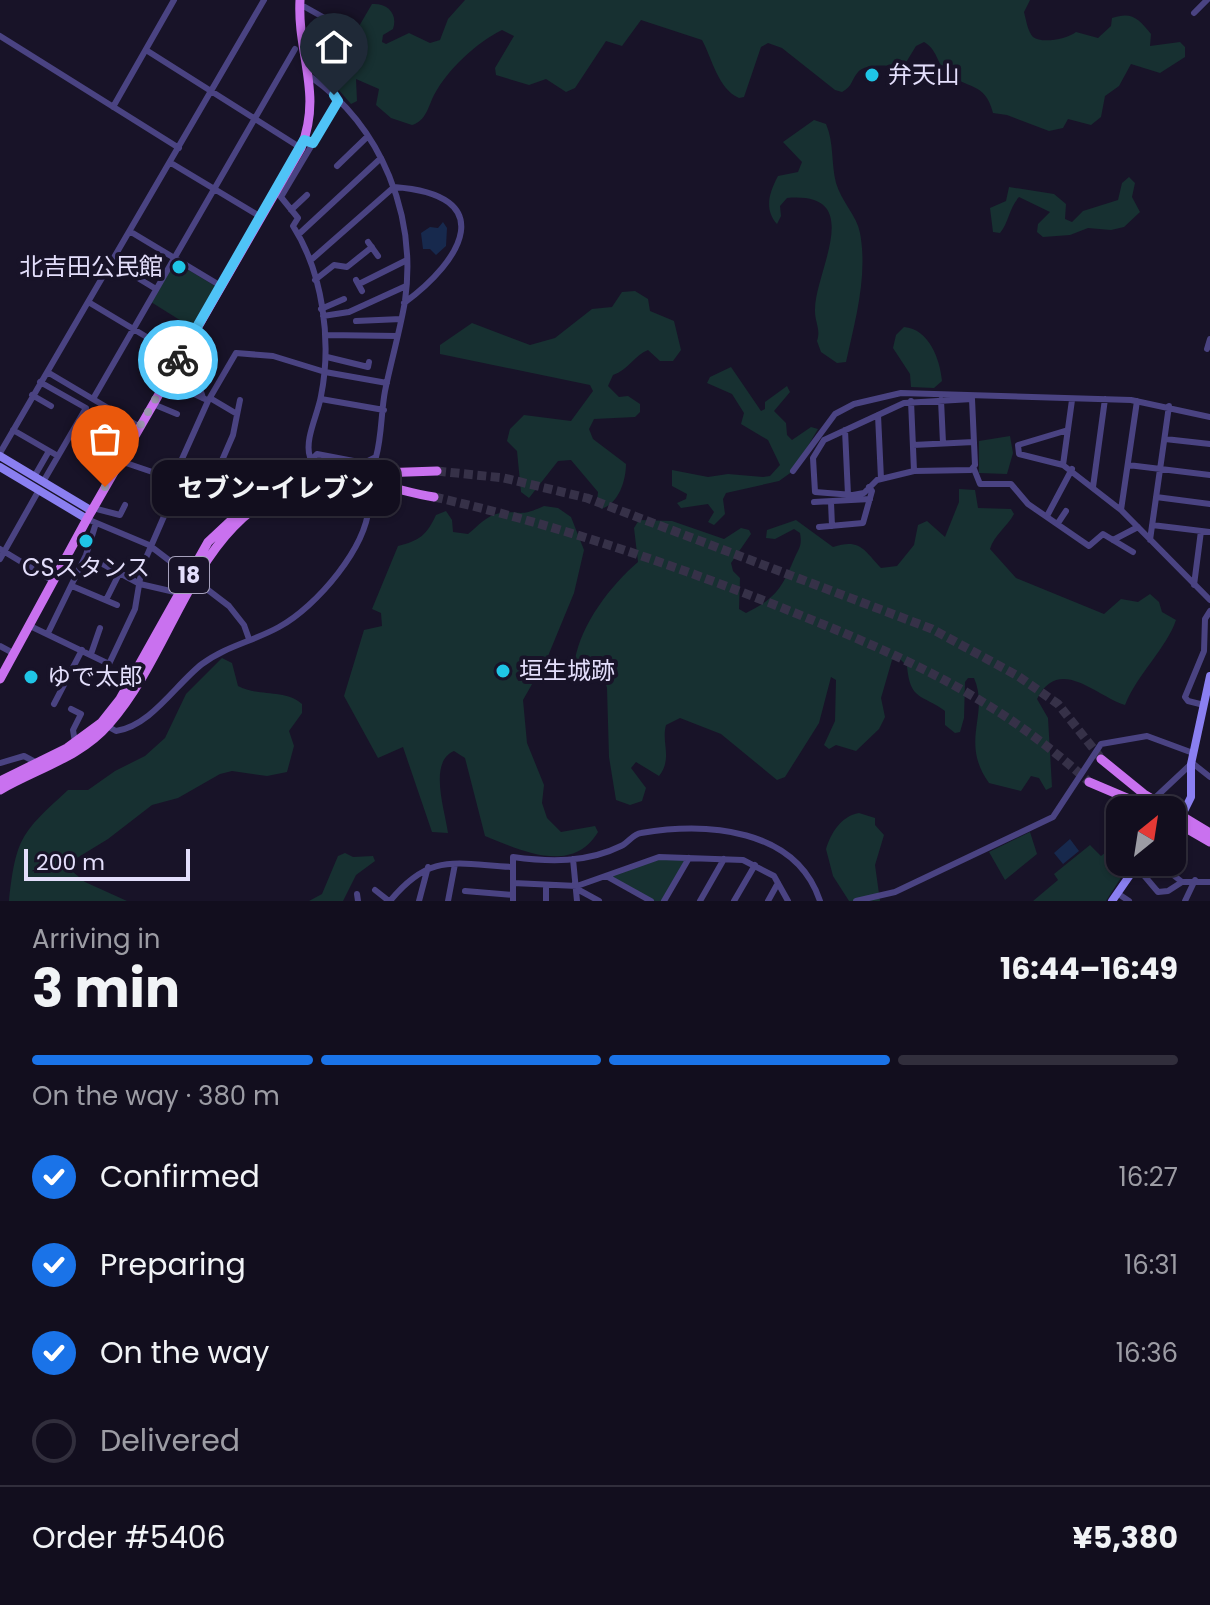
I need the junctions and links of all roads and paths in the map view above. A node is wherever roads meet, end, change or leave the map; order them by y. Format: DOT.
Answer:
graph roads {
  1 [pos="174,0"];
  2 [pos="264,0"];
  3 [pos="1207,0"];
  4 [pos="303,3"];
  5 [pos="1194,13"];
  6 [pos="337,25"];
  7 [pos="0,36"];
  8 [pos="295,49"];
  9 [pos="146,50"];
  10 [pos="311,77"];
  11 [pos="211,92"];
  12 [pos="338,101"];
  13 [pos="113,107"];
  14 [pos="255,119"];
  15 [pos="367,137"];
  16 [pos="306,143"];
  17 [pos="179,148"];
  18 [pos="381,158"];
  19 [pos="171,163"];
  20 [pos="337,166"];
  21 [pos="394,187"];
  22 [pos="214,189"];
  23 [pos="278,194"];
  24 [pos="307,195"];
  25 [pos="291,210"];
  26 [pos="261,217"];
  27 [pos="131,232"];
  28 [pos="299,234"];
  29 [pos="378,256"];
  30 [pos="174,258"];
  31 [pos="311,260"];
  32 [pos="407,260"];
  33 [pos="113,263"];
  34 [pos="315,280"];
  35 [pos="359,285"];
  36 [pos="221,286"];
  37 [pos="406,286"];
  38 [pos="156,289"];
  39 [pos="344,299"];
  40 [pos="90,303"];
  41 [pos="404,303"];
  42 [pos="322,313"];
  43 [pos="401,319"];
  44 [pos="356,321"];
  45 [pos="133,329"];
  46 [pos="326,335"];
  47 [pos="397,336"];
  48 [pos="1210,339"];
  49 [pos="1207,349"];
  50 [pos="181,355"];
  51 [pos="327,357"];
  52 [pos="369,362"];
  53 [pos="325,372"];
  54 [pos="49,373"];
  55 [pos="166,381"];
  56 [pos="40,382"];
  57 [pos="387,383"];
  58 [pos="32,395"];
  59 [pos="974,397"];
  60 [pos="93,399"];
  61 [pos="207,399"];
  62 [pos="321,399"];
  63 [pos="1105,399"];
  64 [pos="240,400"];
  65 [pos="941,400"];
  66 [pos="1072,400"];
  67 [pos="911,401"];
  68 [pos="1137,401"];
  69 [pos="153,404"];
  70 [pos="51,406"];
  71 [pos="1169,406"];
  72 [pos="384,410"];
  73 [pos="177,414"];
  74 [pos="237,414"];
  75 [pos="878,415"];
  76 [pos="1210,417"];
  77 [pos="140,427"];
  78 [pos="13,430"];
  79 [pos="845,430"];
  80 [pos="1068,430"];
  81 [pos="1165,439"];
  82 [pos="974,442"];
  83 [pos="943,443"];
  84 [pos="1210,444"];
  85 [pos="913,445"];
  86 [pos="92,450"];
  87 [pos="49,451"];
  88 [pos="0,455"];
  89 [pos="58,456"];
  90 [pos="310,457"];
  91 [pos="119,463"];
  92 [pos="1063,465"];
  93 [pos="1128,465"];
  94 [pos="0,467"];
  95 [pos="974,469"];
  96 [pos="1072,469"];
  97 [pos="1160,469"];
  98 [pos="437,471"];
  99 [pos="793,471"];
  100 [pos="914,471"];
  101 [pos="1210,475"];
  102 [pos="881,479"];
  103 [pos="309,481"];
  104 [pos="176,482"];
  105 [pos="39,483"];
  106 [pos="869,487"];
  107 [pos="1093,487"];
  108 [pos="207,495"];
  109 [pos="848,495"];
  110 [pos="434,497"];
  111 [pos="1156,497"];
  112 [pos="870,499"];
  113 [pos="814,502"];
  114 [pos="831,502"];
  115 [pos="1210,504"];
  116 [pos="125,505"];
  117 [pos="1121,510"];
  118 [pos="239,511"];
  119 [pos="1066,511"];
  120 [pos="92,515"];
  121 [pos="1047,516"];
  122 [pos="1058,523"];
  123 [pos="1152,525"];
  124 [pos="832,526"];
  125 [pos="819,527"];
  126 [pos="1138,527"];
  127 [pos="1201,531"];
  128 [pos="1210,532"];
  129 [pos="1113,540"];
  130 [pos="1150,540"];
  131 [pos="150,547"];
  132 [pos="2,551"];
  133 [pos="1133,552"];
  134 [pos="86,555"];
  135 [pos="0,559"];
  136 [pos="119,574"];
  137 [pos="191,578"];
  138 [pos="53,581"];
  139 [pos="140,584"];
  140 [pos="1194,585"];
  141 [pos="72,586"];
  142 [pos="179,593"];
  143 [pos="106,600"];
  144 [pos="1210,600"];
  145 [pos="117,605"];
  146 [pos="1210,611"];
  147 [pos="28,625"];
  148 [pos="100,628"];
  149 [pos="48,633"];
  150 [pos="249,639"];
  151 [pos="0,646"];
  152 [pos="82,650"];
  153 [pos="13,653"];
  154 [pos="91,654"];
  155 [pos="1193,672"];
  156 [pos="0,679"];
  157 [pos="1209,682"];
  158 [pos="54,704"];
  159 [pos="1204,705"];
  160 [pos="71,709"];
  161 [pos="104,725"];
  162 [pos="75,742"];
  163 [pos="1101,759"];
  164 [pos="1192,760"];
  165 [pos="0,763"];
  166 [pos="37,763"];
  167 [pos="1210,777"];
  168 [pos="0,781"];
  169 [pos="1089,782"];
  170 [pos="0,790"];
  171 [pos="1122,796"];
  172 [pos="1148,796"];
  173 [pos="1157,796"];
  174 [pos="1186,806"];
  175 [pos="1186,823"];
  176 [pos="1186,826"];
  177 [pos="1210,833"];
  178 [pos="1210,842"];
  179 [pos="689,858"];
  180 [pos="573,859"];
  181 [pos="724,859"];
  182 [pos="455,864"];
  183 [pos="755,865"];
  184 [pos="428,867"];
  185 [pos="513,867"];
  186 [pos="606,876"];
  187 [pos="1128,876"];
  188 [pos="1144,876"];
  189 [pos="1174,876"];
  190 [pos="1195,880"];
  191 [pos="1182,882"];
  192 [pos="1210,882"];
  193 [pos="513,883"];
  194 [pos="778,883"];
  195 [pos="546,885"];
  196 [pos="577,888"];
  197 [pos="375,890"];
  198 [pos="465,891"];
  199 [pos="1115,897"];
  200 [pos="513,898"];
  201 [pos="389,901"];
  202 [pos="419,901"];
  203 [pos="448,901"];
  204 [pos="546,901"];
  205 [pos="577,901"];
  206 [pos="599,901"];
  207 [pos="651,901"];
  208 [pos="664,901"];
  209 [pos="700,901"];
  210 [pos="734,901"];
  211 [pos="768,901"];
  212 [pos="788,901"];
  213 [pos="820,901"];
  214 [pos="856,901"];
  215 [pos="1129,901"];
  216 [pos="1185,901"];
  1 -- 9 [label="street"];
  2 -- 11 [label="street"];
  3 -- 5 [label="street"];
  4 -- 6 [label="street"];
  4 -- 10 [label="main road"];
  7 -- 13 [label="street"];
  8 -- 14 [label="street"];
  9 -- 11 [label="street"];
  9 -- 13 [label="street"];
  10 -- 12 [label="street"];
  10 -- 16 [label="main road"];
  11 -- 14 [label="street"];
  11 -- 17 [label="street"];
  12 -- 15 [label="street"];
  12 -- 16 [label="street"];
  13 -- 17 [label="street"];
  14 -- 16 [label="street"];
  14 -- 22 [label="street"];
  15 -- 18 [label="street"];
  15 -- 20 [label="street"];
  16 -- 23 [label="main road"];
  17 -- 19 [label="street"];
  18 -- 21 [label="street"];
  18 -- 28 [label="street"];
  19 -- 22 [label="street"];
  19 -- 27 [label="street"];
  21 -- 31 [label="street"];
  21 -- 32 [label="street"];
  21 -- 41 [label="street"];
  22 -- 26 [label="street"];
  22 -- 30 [label="street"];
  23 -- 25 [label="street"];
  23 -- 26 [label="main road"];
  24 -- 25 [label="street"];
  25 -- 28 [label="street"];
  26 -- 36 [label="main road"];
  27 -- 30 [label="street"];
  27 -- 33 [label="street"];
  28 -- 31 [label="street"];
  29 -- 34 [label="street"];
  30 -- 36 [label="street"];
  30 -- 38 [label="street"];
  31 -- 34 [label="street"];
  32 -- 35 [label="street"];
  32 -- 37 [label="street"];
  33 -- 38 [label="street"];
  33 -- 40 [label="street"];
  34 -- 42 [label="street"];
  36 -- 50 [label="main road"];
  37 -- 41 [label="street"];
  37 -- 42 [label="street"];
  38 -- 45 [label="street"];
  39 -- 42 [label="street"];
  40 -- 45 [label="street"];
  40 -- 54 [label="street"];
  41 -- 43 [label="street"];
  42 -- 46 [label="street"];
  43 -- 44 [label="street"];
  43 -- 47 [label="street"];
  45 -- 50 [label="street"];
  45 -- 60 [label="street"];
  46 -- 47 [label="street"];
  46 -- 51 [label="street"];
  47 -- 57 [label="street"];
  48 -- 49 [label="street"];
  50 -- 55 [label="main road"];
  50 -- 61 [label="street"];
  51 -- 52 [label="street"];
  51 -- 53 [label="street"];
  53 -- 57 [label="street"];
  53 -- 61 [label="street"];
  53 -- 62 [label="street"];
  54 -- 56 [label="street"];
  54 -- 60 [label="street"];
  55 -- 61 [label="street"];
  55 -- 69 [label="main road"];
  56 -- 58 [label="street"];
  56 -- 89 [label="street"];
  57 -- 72 [label="street"];
  58 -- 70 [label="street"];
  58 -- 78 [label="street"];
  59 -- 65 [label="street"];
  59 -- 66 [label="street"];
  59 -- 82 [label="street"];
  59 -- 99 [label="street"];
  60 -- 77 [label="street"];
  61 -- 74 [label="street"];
  61 -- 104 [label="street"];
  62 -- 72 [label="street"];
  62 -- 90 [label="street"];
  63 -- 66 [label="street"];
  63 -- 68 [label="street"];
  63 -- 107 [label="street"];
  64 -- 74 [label="street"];
  65 -- 67 [label="street"];
  65 -- 83 [label="street"];
  66 -- 80 [label="street"];
  67 -- 75 [label="street"];
  67 -- 85 [label="street"];
  68 -- 71 [label="street"];
  68 -- 93 [label="street"];
  69 -- 73 [label="street"];
  69 -- 77 [label="main road"];
  71 -- 76 [label="street"];
  71 -- 81 [label="street"];
  72 -- 90 [label="street"];
  74 -- 108 [label="street"];
  75 -- 79 [label="street"];
  75 -- 102 [label="street"];
  77 -- 91 [label="main road"];
  78 -- 87 [label="street"];
  78 -- 88 [label="street"];
  79 -- 109 [label="street"];
  79 -- 109 [label="street"];
  80 -- 92 [label="street"];
  80 -- 92 [label="street"];
  81 -- 84 [label="street"];
  81 -- 97 [label="street"];
  82 -- 83 [label="street"];
  82 -- 95 [label="street"];
  83 -- 85 [label="street"];
  85 -- 100 [label="street"];
  86 -- 91 [label="street"];
  87 -- 89 [label="street"];
  87 -- 105 [label="street"];
  88 -- 105 [label="main road"];
  89 -- 105 [label="street"];
  90 -- 103 [label="street"];
  91 -- 104 [label="street"];
  91 -- 120 [label="main road"];
  92 -- 96 [label="street"];
  93 -- 97 [label="street"];
  93 -- 117 [label="street"];
  94 -- 105 [label="main road"];
  95 -- 100 [label="street"];
  95 -- 121 [label="street"];
  96 -- 107 [label="street"];
  96 -- 121 [label="street"];
  97 -- 101 [label="street"];
  97 -- 111 [label="street"];
  98 -- 103 [label="main road, 18"];
  100 -- 102 [label="street"];
  102 -- 106 [label="street"];
  103 -- 110 [label="main road, 18"];
  103 -- 118 [label="main road, 18"];
  103 -- 137 [label="main road, 18"];
  103 -- 150 [label="street"];
  104 -- 108 [label="street"];
  104 -- 131 [label="street"];
  105 -- 120 [label="main road"];
  105 -- 132 [label="street"];
  106 -- 109 [label="street"];
  106 -- 112 [label="street"];
  107 -- 117 [label="street"];
  108 -- 118 [label="street"];
  111 -- 115 [label="street"];
  111 -- 123 [label="street"];
  112 -- 114 [label="street"];
  112 -- 124 [label="street"];
  113 -- 114 [label="street"];
  114 -- 124 [label="street"];
  116 -- 120 [label="street"];
  117 -- 126 [label="street"];
  118 -- 137 [label="main road, 18"];
  119 -- 122 [label="street"];
  120 -- 131 [label="street"];
  120 -- 134 [label="street"];
  120 -- 138 [label="main road"];
  121 -- 122 [label="street"];
  122 -- 129 [label="street"];
  123 -- 127 [label="street"];
  123 -- 130 [label="street"];
  124 -- 125 [label="street"];
  126 -- 129 [label="street"];
  126 -- 130 [label="street"];
  127 -- 128 [label="street"];
  127 -- 140 [label="street"];
  129 -- 133 [label="street"];
  130 -- 140 [label="street"];
  131 -- 137 [label="street"];
  131 -- 139 [label="street"];
  132 -- 135 [label="street"];
  132 -- 138 [label="street"];
  134 -- 136 [label="street"];
  134 -- 141 [label="street"];
  136 -- 139 [label="street"];
  136 -- 143 [label="street"];
  137 -- 142 [label="main road, 18"];
  137 -- 150 [label="street"];
  137 -- 161 [label="main road, 18"];
  138 -- 147 [label="main road"];
  139 -- 142 [label="street"];
  139 -- 154 [label="street"];
  140 -- 144 [label="street"];
  141 -- 143 [label="street"];
  141 -- 149 [label="street"];
  142 -- 161 [label="main road, 18"];
  143 -- 145 [label="street"];
  146 -- 155 [label="street"];
  147 -- 149 [label="street"];
  147 -- 153 [label="main road"];
  148 -- 154 [label="street"];
  149 -- 152 [label="street"];
  150 -- 161 [label="street"];
  151 -- 153 [label="street"];
  152 -- 154 [label="street"];
  152 -- 158 [label="street"];
  153 -- 156 [label="main road"];
  155 -- 157 [label="street"];
  155 -- 159 [label="street"];
  157 -- 159 [label="main road"];
  159 -- 164 [label="main road"];
  160 -- 162 [label="street"];
  161 -- 162 [label="main road, 18"];
  161 -- 170 [label="main road, 18"];
  162 -- 166 [label="main road, 18"];
  163 -- 172 [label="main road"];
  164 -- 167 [label="street"];
  164 -- 173 [label="street"];
  164 -- 174 [label="main road"];
  164 -- 214 [label="street"];
  165 -- 166 [label="street"];
  166 -- 168 [label="main road, 18"];
  169 -- 171 [label="main road"];
  175 -- 177 [label="main road"];
  176 -- 178 [label="main road"];
  179 -- 181 [label="street"];
  179 -- 186 [label="street"];
  179 -- 208 [label="street"];
  180 -- 185 [label="street"];
  180 -- 196 [label="street"];
  180 -- 213 [label="street"];
  181 -- 183 [label="street"];
  181 -- 209 [label="street"];
  182 -- 184 [label="street"];
  182 -- 185 [label="street"];
  182 -- 203 [label="street"];
  183 -- 194 [label="street"];
  183 -- 210 [label="street"];
  184 -- 201 [label="street"];
  184 -- 202 [label="street"];
  185 -- 193 [label="street"];
  186 -- 196 [label="street"];
  186 -- 207 [label="street"];
  187 -- 199 [label="main road"];
  188 -- 191 [label="street"];
  189 -- 191 [label="street"];
  190 -- 191 [label="street"];
  190 -- 192 [label="street"];
  190 -- 216 [label="street"];
  193 -- 195 [label="street"];
  193 -- 200 [label="street"];
  194 -- 211 [label="street"];
  194 -- 212 [label="street"];
  195 -- 196 [label="street"];
  195 -- 204 [label="street"];
  196 -- 205 [label="street"];
  196 -- 206 [label="street"];
  197 -- 201 [label="street"];
  198 -- 200 [label="street"];
  199 -- 215 [label="street"];
}
